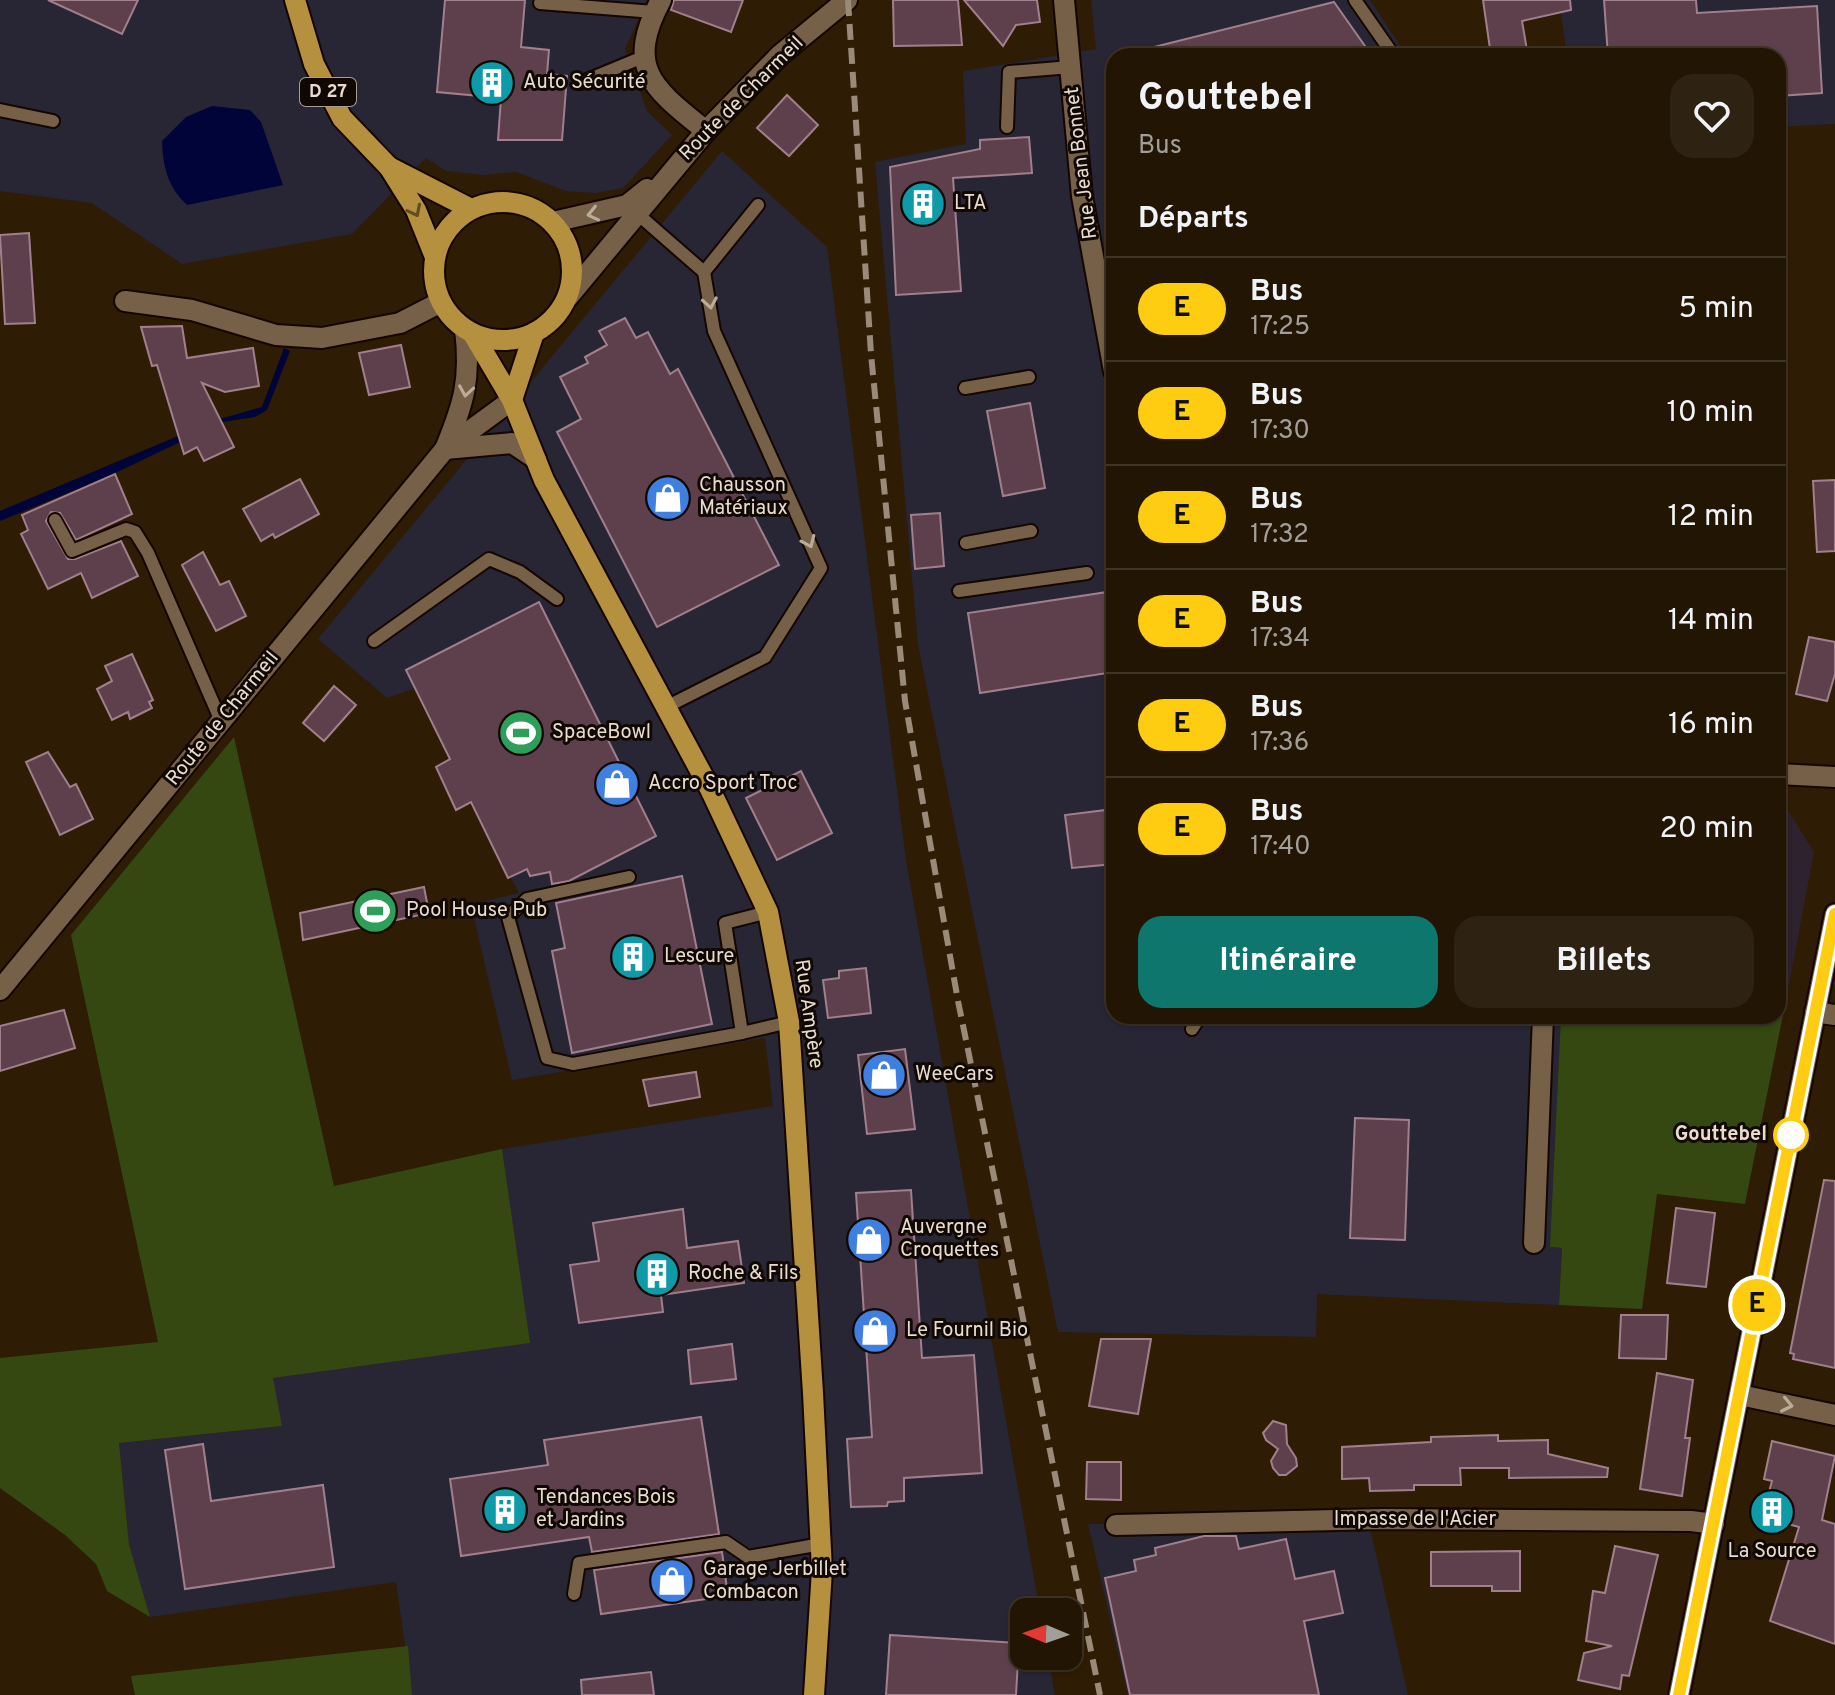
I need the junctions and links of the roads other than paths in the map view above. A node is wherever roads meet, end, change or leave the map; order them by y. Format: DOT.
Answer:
graph roads {
  1 [pos="295,0"];
  2 [pos="847,0"];
  3 [pos="1064,0"];
  4 [pos="1355,0"];
  5 [pos="540,3"];
  6 [pos="657,6"];
  7 [pos="1388,48"];
  8 [pos="643,57"];
  9 [pos="1071,67"];
  10 [pos="580,83"];
  11 [pos="0,110"];
  12 [pos="53,121"];
  13 [pos="1007,127"];
  14 [pos="706,131"];
  15 [pos="389,167"];
  16 [pos="758,205"];
  17 [pos="471,209"];
  18 [pos="632,209"];
  19 [pos="553,222"];
  20 [pos="435,257"];
  21 [pos="704,272"];
  22 [pos="568,297"];
  23 [pos="125,301"];
  24 [pos="441,302"];
  25 [pos="1106,327"];
  26 [pos="469,332"];
  27 [pos="534,333"];
  28 [pos="1029,377"];
  29 [pos="965,388"];
  30 [pos="512,400"];
  31 [pos="445,449"];
  32 [pos="536,459"];
  33 [pos="55,520"];
  34 [pos="1031,531"];
  35 [pos="966,543"];
  36 [pos="1087,573"];
  37 [pos="959,591"];
  38 [pos="557,599"];
  39 [pos="374,641"];
  40 [pos="666,707"];
  41 [pos="221,721"];
  42 [pos="1786,774"];
  43 [pos="1835,777"];
  44 [pos="629,877"];
  45 [pos="768,912"];
  46 [pos="1835,914"];
  47 [pos="0,990"];
  48 [pos="1825,1014"];
  49 [pos="789,1022"];
  50 [pos="1195,1024"];
  51 [pos="1543,1024"];
  52 [pos="1192,1029"];
  53 [pos="742,1033"];
  54 [pos="1534,1243"];
  55 [pos="1740,1395"];
  56 [pos="1835,1415"];
  57 [pos="1714,1524"];
  58 [pos="1116,1525"];
  59 [pos="821,1544"];
  60 [pos="574,1594"];
  61 [pos="814,1695"];
  62 [pos="1679,1695"];
  1 -- 15 [label="main road, D 27"];
  2 -- 14 [label="main road, Route de Charmeil"];
  3 -- 9 [label="main road, Rue Jean Bonnet"];
  4 -- 7 [label="lane"];
  5 -- 6 [label="lane"];
  6 -- 8 [label="main road"];
  8 -- 10 [label="lane"];
  8 -- 14 [label="main road"];
  9 -- 13 [label="lane"];
  9 -- 25 [label="main road, Rue Jean Bonnet"];
  11 -- 12 [label="lane"];
  14 -- 18 [label="main road, Route de Charmeil"];
  15 -- 17 [label="main road, D 27"];
  15 -- 20 [label="main road, D 27, one-way"];
  16 -- 21 [label="lane"];
  17 -- 19 [label="main road"];
  17 -- 20 [label="main road"];
  18 -- 19 [label="main road, one-way"];
  18 -- 21 [label="lane"];
  18 -- 22 [label="main road, Route de Charmeil"];
  19 -- 22 [label="main road"];
  20 -- 24 [label="main road"];
  21 -- 40 [label="lane, one-way"];
  22 -- 27 [label="main road"];
  23 -- 24 [label="main road"];
  24 -- 26 [label="main road"];
  26 -- 27 [label="main road"];
  26 -- 30 [label="main road, Rue Ampère"];
  26 -- 31 [label="main road, Route de Charmeil, one-way"];
  27 -- 30 [label="main road"];
  28 -- 29 [label="lane"];
  30 -- 31 [label="main road, Route de Charmeil"];
  30 -- 32 [label="main road, Rue Ampère"];
  31 -- 32 [label="main road"];
  31 -- 41 [label="main road, Route de Charmeil"];
  32 -- 40 [label="main road, Rue Ampère"];
  33 -- 41 [label="lane"];
  34 -- 35 [label="lane"];
  36 -- 37 [label="lane"];
  38 -- 39 [label="lane"];
  40 -- 45 [label="main road, Rue Ampère"];
  41 -- 47 [label="main road, Route de Charmeil"];
  42 -- 43 [label="main road"];
  44 -- 53 [label="lane"];
  45 -- 49 [label="main road, Rue Ampère"];
  45 -- 53 [label="lane"];
  46 -- 48 [label="main road"];
  48 -- 55 [label="main road"];
  49 -- 53 [label="lane"];
  49 -- 59 [label="main road, Rue Ampère"];
  50 -- 52 [label="lane"];
  51 -- 54 [label="main road"];
  55 -- 56 [label="main road, one-way"];
  55 -- 57 [label="main road"];
  57 -- 58 [label="main road, Impasse de l'Acier"];
  57 -- 62 [label="main road"];
  59 -- 60 [label="lane"];
  59 -- 61 [label="main road, Rue Ampère"];
}
